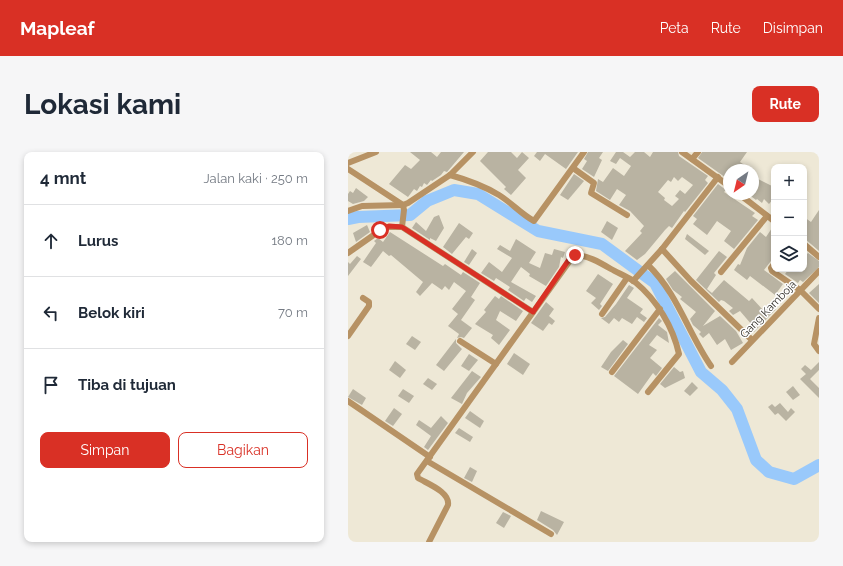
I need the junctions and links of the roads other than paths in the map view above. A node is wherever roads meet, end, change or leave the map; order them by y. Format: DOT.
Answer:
graph roads {
  1 [pos="376,152"];
  2 [pos="473,152"];
  3 [pos="584,152"];
  4 [pos="682,152"];
  5 [pos="698,152"];
  6 [pos="692,159"];
  7 [pos="348,163"];
  8 [pos="573,168"];
  9 [pos="348,169"];
  10 [pos="450,175"];
  11 [pos="718,177"];
  12 [pos="723,181"];
  13 [pos="747,200"];
  14 [pos="403,207"];
  15 [pos="348,211"];
  16 [pos="627,215"];
  17 [pos="767,216"];
  18 [pos="771,219"];
  19 [pos="401,225"];
  20 [pos="807,247"];
  21 [pos="662,249"];
  22 [pos="348,253"];
  23 [pos="819,257"];
  24 [pos="647,267"];
  25 [pos="819,271"];
  26 [pos="721,272"];
  27 [pos="773,272"];
  28 [pos="632,279"];
  29 [pos="800,290"];
  30 [pos="363,298"];
  31 [pos="660,309"];
  32 [pos="819,309"];
  33 [pos="533,312"];
  34 [pos="602,314"];
  35 [pos="819,318"];
  36 [pos="348,336"];
  37 [pos="752,340"];
  38 [pos="460,341"];
  39 [pos="819,351"];
  40 [pos="732,362"];
  41 [pos="496,364"];
  42 [pos="711,366"];
  43 [pos="612,372"];
  44 [pos="648,392"];
  45 [pos="348,401"];
  46 [pos="429,459"];
  47 [pos="550,534"];
  48 [pos="429,542"];
  1 -- 7 [label="street"];
  2 -- 10 [label="street"];
  3 -- 8 [label="street"];
  4 -- 6 [label="street"];
  5 -- 6 [label="street"];
  6 -- 11 [label="street"];
  8 -- 10 [label="street"];
  8 -- 16 [label="street"];
  9 -- 14 [label="street"];
  10 -- 14 [label="street"];
  11 -- 12 [label="street"];
  11 -- 21 [label="street"];
  13 -- 17 [label="street"];
  14 -- 15 [label="street"];
  14 -- 19 [label="street"];
  17 -- 18 [label="street"];
  17 -- 26 [label="street"];
  19 -- 22 [label="street"];
  19 -- 33 [label="street"];
  20 -- 23 [label="street"];
  21 -- 24 [label="street"];
  21 -- 37 [label="street"];
  24 -- 28 [label="street"];
  24 -- 42 [label="street"];
  25 -- 29 [label="street, Gang Kamboja"];
  27 -- 29 [label="street"];
  28 -- 31 [label="street"];
  28 -- 33 [label="street"];
  28 -- 34 [label="street"];
  29 -- 32 [label="street"];
  29 -- 37 [label="street, Gang Kamboja"];
  30 -- 36 [label="street"];
  31 -- 43 [label="street"];
  31 -- 44 [label="street"];
  33 -- 41 [label="street"];
  35 -- 39 [label="street"];
  37 -- 40 [label="street, Gang Kamboja"];
  38 -- 41 [label="street"];
  41 -- 46 [label="street"];
  45 -- 46 [label="street"];
  46 -- 47 [label="street"];
  46 -- 48 [label="street"];
}
